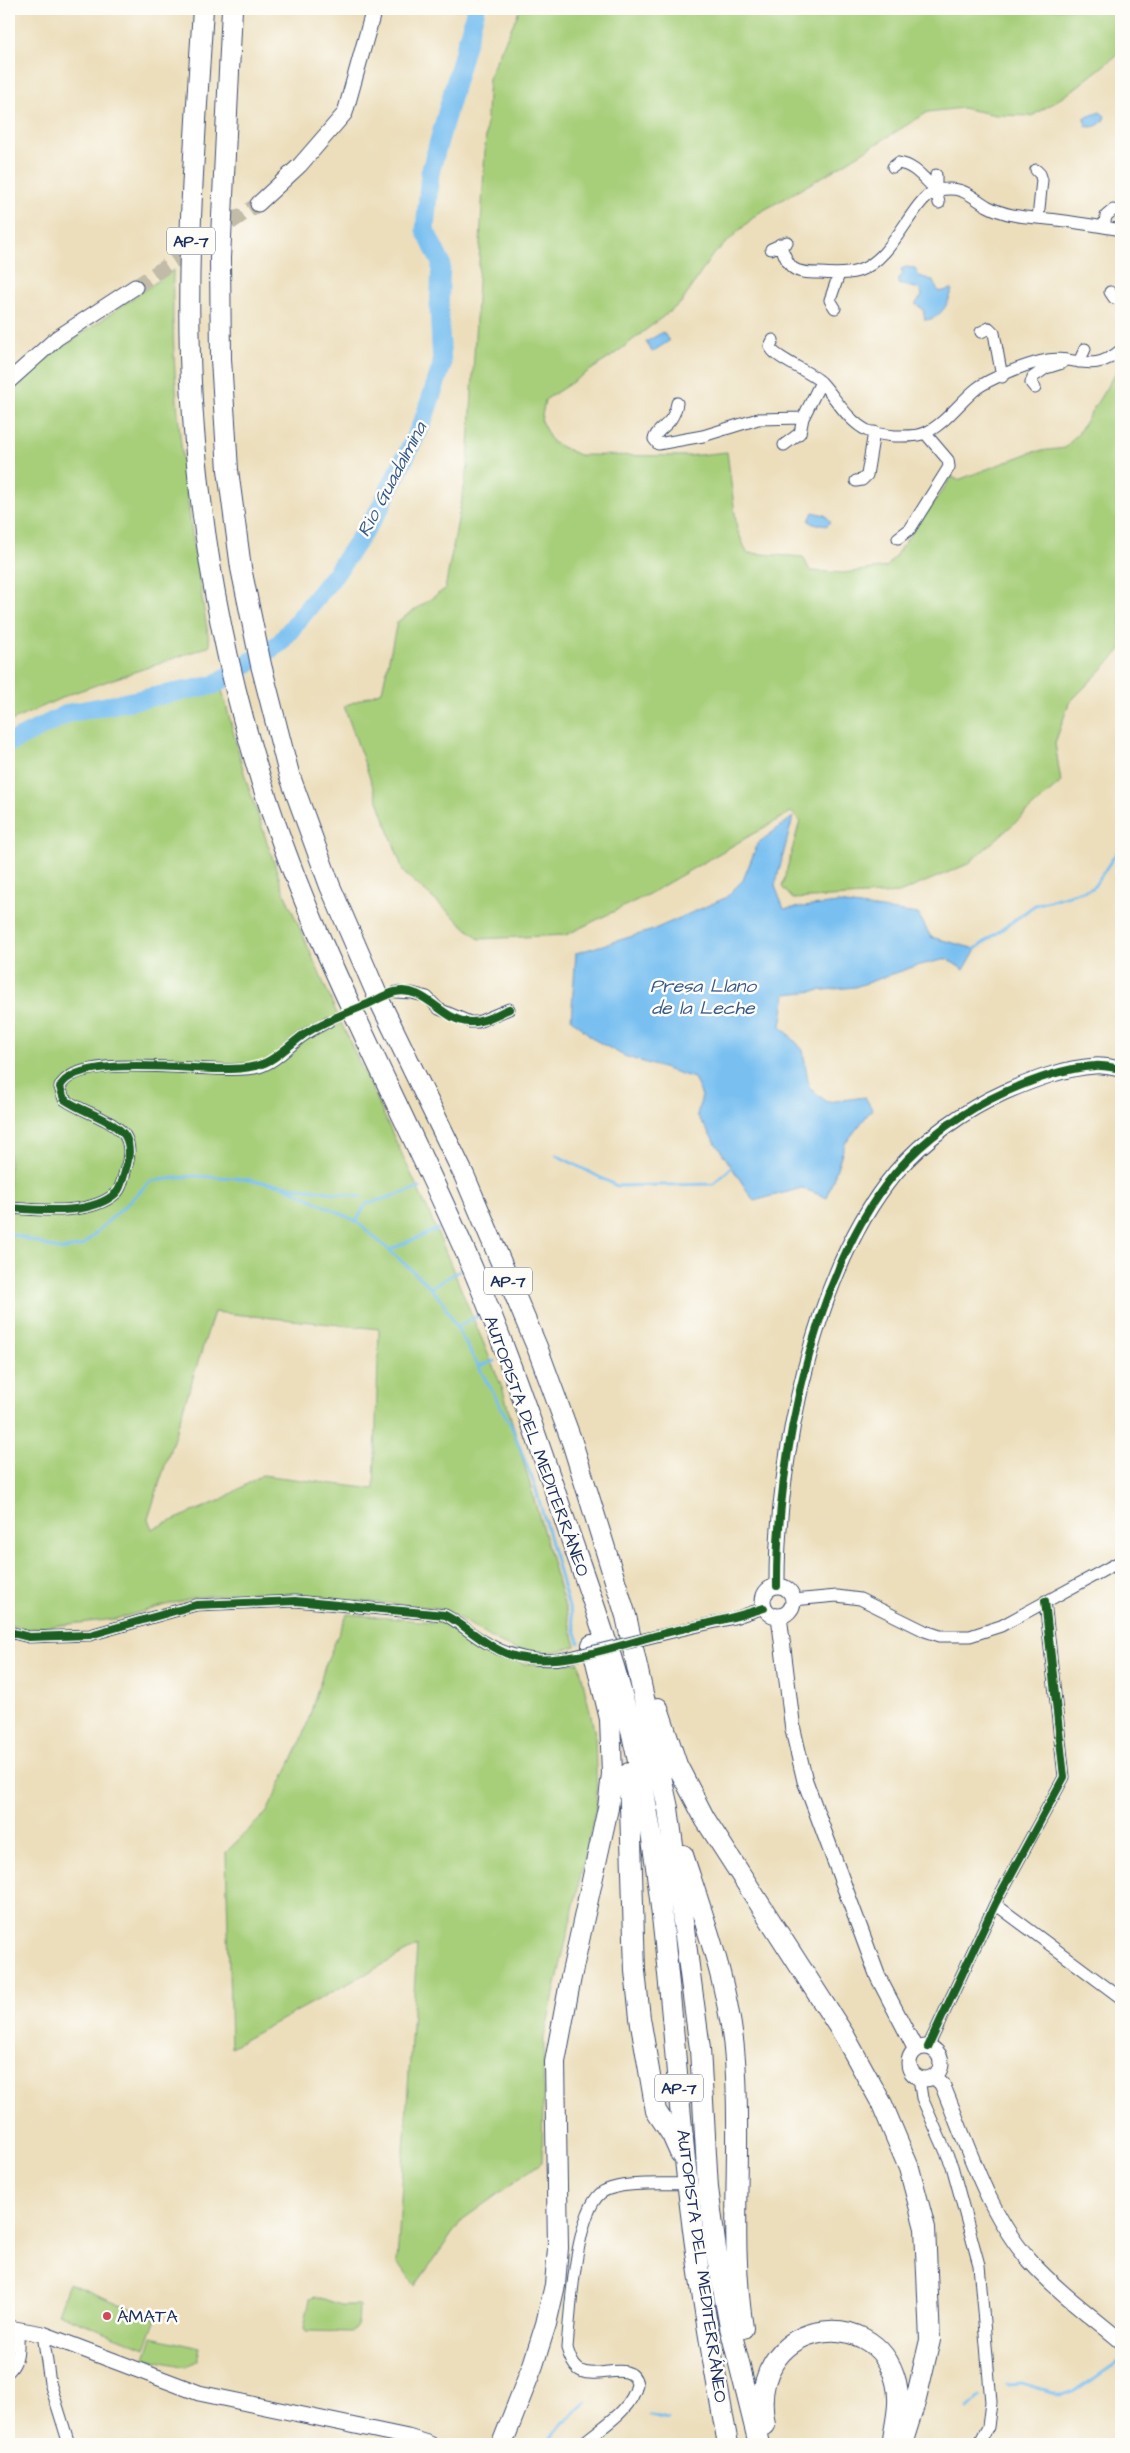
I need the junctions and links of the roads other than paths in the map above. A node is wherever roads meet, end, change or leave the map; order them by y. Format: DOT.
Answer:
graph roads {
  1 [pos="203,9"];
  2 [pos="232,9"];
  3 [pos="374,9"];
  4 [pos="893,167"];
  5 [pos="936,175"];
  6 [pos="1041,177"];
  7 [pos="936,190"];
  8 [pos="939,203"];
  9 [pos="258,204"];
  10 [pos="1113,210"];
  11 [pos="1038,218"];
  12 [pos="1104,227"];
  13 [pos="1121,230"];
  14 [pos="779,245"];
  15 [pos="839,274"];
  16 [pos="135,287"];
  17 [pos="1110,292"];
  18 [pos="1121,300"];
  19 [pos="835,308"];
  20 [pos="981,332"];
  21 [pos="773,340"];
  22 [pos="1086,349"];
  23 [pos="1121,350"];
  24 [pos="1073,361"];
  25 [pos="1002,377"];
  26 [pos="9,381"];
  27 [pos="821,382"];
  28 [pos="1036,388"];
  29 [pos="677,403"];
  30 [pos="803,418"];
  31 [pos="874,432"];
  32 [pos="924,433"];
  33 [pos="784,445"];
  34 [pos="856,482"];
  35 [pos="898,538"];
  36 [pos="396,992"];
  37 [pos="509,1009"];
  38 [pos="330,1021"];
  39 [pos="1121,1069"];
  40 [pos="9,1208"];
  41 [pos="534,1428"];
  42 [pos="1121,1561"];
  43 [pos="777,1586"];
  44 [pos="793,1600"];
  45 [pos="1045,1601"];
  46 [pos="764,1608"];
  47 [pos="626,1616"];
  48 [pos="779,1616"];
  49 [pos="597,1617"];
  50 [pos="9,1632"];
  51 [pos="668,1808"];
  52 [pos="632,1830"];
  53 [pos="654,1851"];
  54 [pos="995,1904"];
  55 [pos="646,1908"];
  56 [pos="711,1938"];
  57 [pos="1121,1998"];
  58 [pos="922,2048"];
  59 [pos="934,2077"];
  60 [pos="919,2078"];
  61 [pos="672,2135"];
  62 [pos="685,2163"];
  63 [pos="687,2184"];
  64 [pos="726,2254"];
  65 [pos="13,2329"];
  66 [pos="43,2334"];
  67 [pos="1121,2341"];
  68 [pos="9,2371"];
  69 [pos="68,2444"];
  70 [pos="430,2444"];
  71 [pos="502,2444"];
  72 [pos="582,2444"];
  73 [pos="728,2444"];
  74 [pos="759,2444"];
  75 [pos="769,2444"];
  76 [pos="892,2444"];
  77 [pos="902,2444"];
  78 [pos="979,2444"];
  1 -- 41 [label="highway, AUTOPISTA DEL MEDITERRÁNEO / AP-7"];
  2 -- 47 [label="highway, AUTOPISTA DEL MEDITERRÁNEO / AP-7"];
  3 -- 9 [label="street"];
  4 -- 7 [label="street"];
  5 -- 7 [label="street"];
  6 -- 11 [label="street"];
  7 -- 8 [label="street"];
  7 -- 11 [label="street"];
  7 -- 15 [label="street"];
  10 -- 12 [label="street"];
  11 -- 12 [label="street"];
  12 -- 13 [label="street"];
  14 -- 15 [label="street"];
  15 -- 19 [label="street"];
  16 -- 26 [label="street"];
  17 -- 18 [label="street"];
  20 -- 25 [label="street"];
  21 -- 27 [label="street"];
  22 -- 24 [label="street"];
  23 -- 24 [label="street"];
  24 -- 25 [label="street"];
  24 -- 28 [label="street"];
  25 -- 32 [label="street"];
  27 -- 30 [label="street"];
  27 -- 31 [label="street"];
  29 -- 30 [label="street"];
  30 -- 33 [label="street"];
  31 -- 32 [label="street"];
  31 -- 34 [label="street"];
  32 -- 35 [label="street"];
  36 -- 37 [label="street"];
  38 -- 40 [label="street"];
  39 -- 43 [label="street"];
  41 -- 49 [label="highway, AUTOPISTA DEL MEDITERRÁNEO / AP-7"];
  41 -- 71 [label="highway"];
  42 -- 45 [label="street"];
  43 -- 44 [label="street"];
  43 -- 46 [label="street"];
  44 -- 45 [label="street"];
  44 -- 48 [label="street"];
  45 -- 54 [label="street"];
  46 -- 48 [label="street"];
  46 -- 50 [label="street, bridge"];
  47 -- 51 [label="highway, AUTOPISTA DEL MEDITERRÁNEO / AP-7"];
  47 -- 77 [label="highway"];
  48 -- 58 [label="street"];
  49 -- 52 [label="highway"];
  49 -- 53 [label="highway, AUTOPISTA DEL MEDITERRÁNEO / AP-7"];
  51 -- 56 [label="highway"];
  51 -- 64 [label="highway, AUTOPISTA DEL MEDITERRÁNEO / AP-7"];
  52 -- 55 [label="highway"];
  52 -- 61 [label="highway"];
  53 -- 55 [label="highway"];
  53 -- 62 [label="highway, AUTOPISTA DEL MEDITERRÁNEO / AP-7"];
  54 -- 57 [label="street"];
  54 -- 58 [label="street"];
  55 -- 61 [label="highway"];
  56 -- 64 [label="highway"];
  56 -- 64 [label="highway"];
  58 -- 59 [label="street"];
  58 -- 60 [label="street"];
  59 -- 60 [label="street"];
  59 -- 67 [label="street"];
  60 -- 78 [label="street"];
  61 -- 62 [label="highway"];
  62 -- 63 [label="highway, AUTOPISTA DEL MEDITERRÁNEO / AP-7"];
  63 -- 72 [label="street"];
  63 -- 73 [label="highway, AUTOPISTA DEL MEDITERRÁNEO / AP-7"];
  64 -- 74 [label="highway, AUTOPISTA DEL MEDITERRÁNEO / AP-7"];
  65 -- 66 [label="street"];
  65 -- 68 [label="street"];
  66 -- 69 [label="street"];
  66 -- 70 [label="street"];
  75 -- 76 [label="highway"];
}
